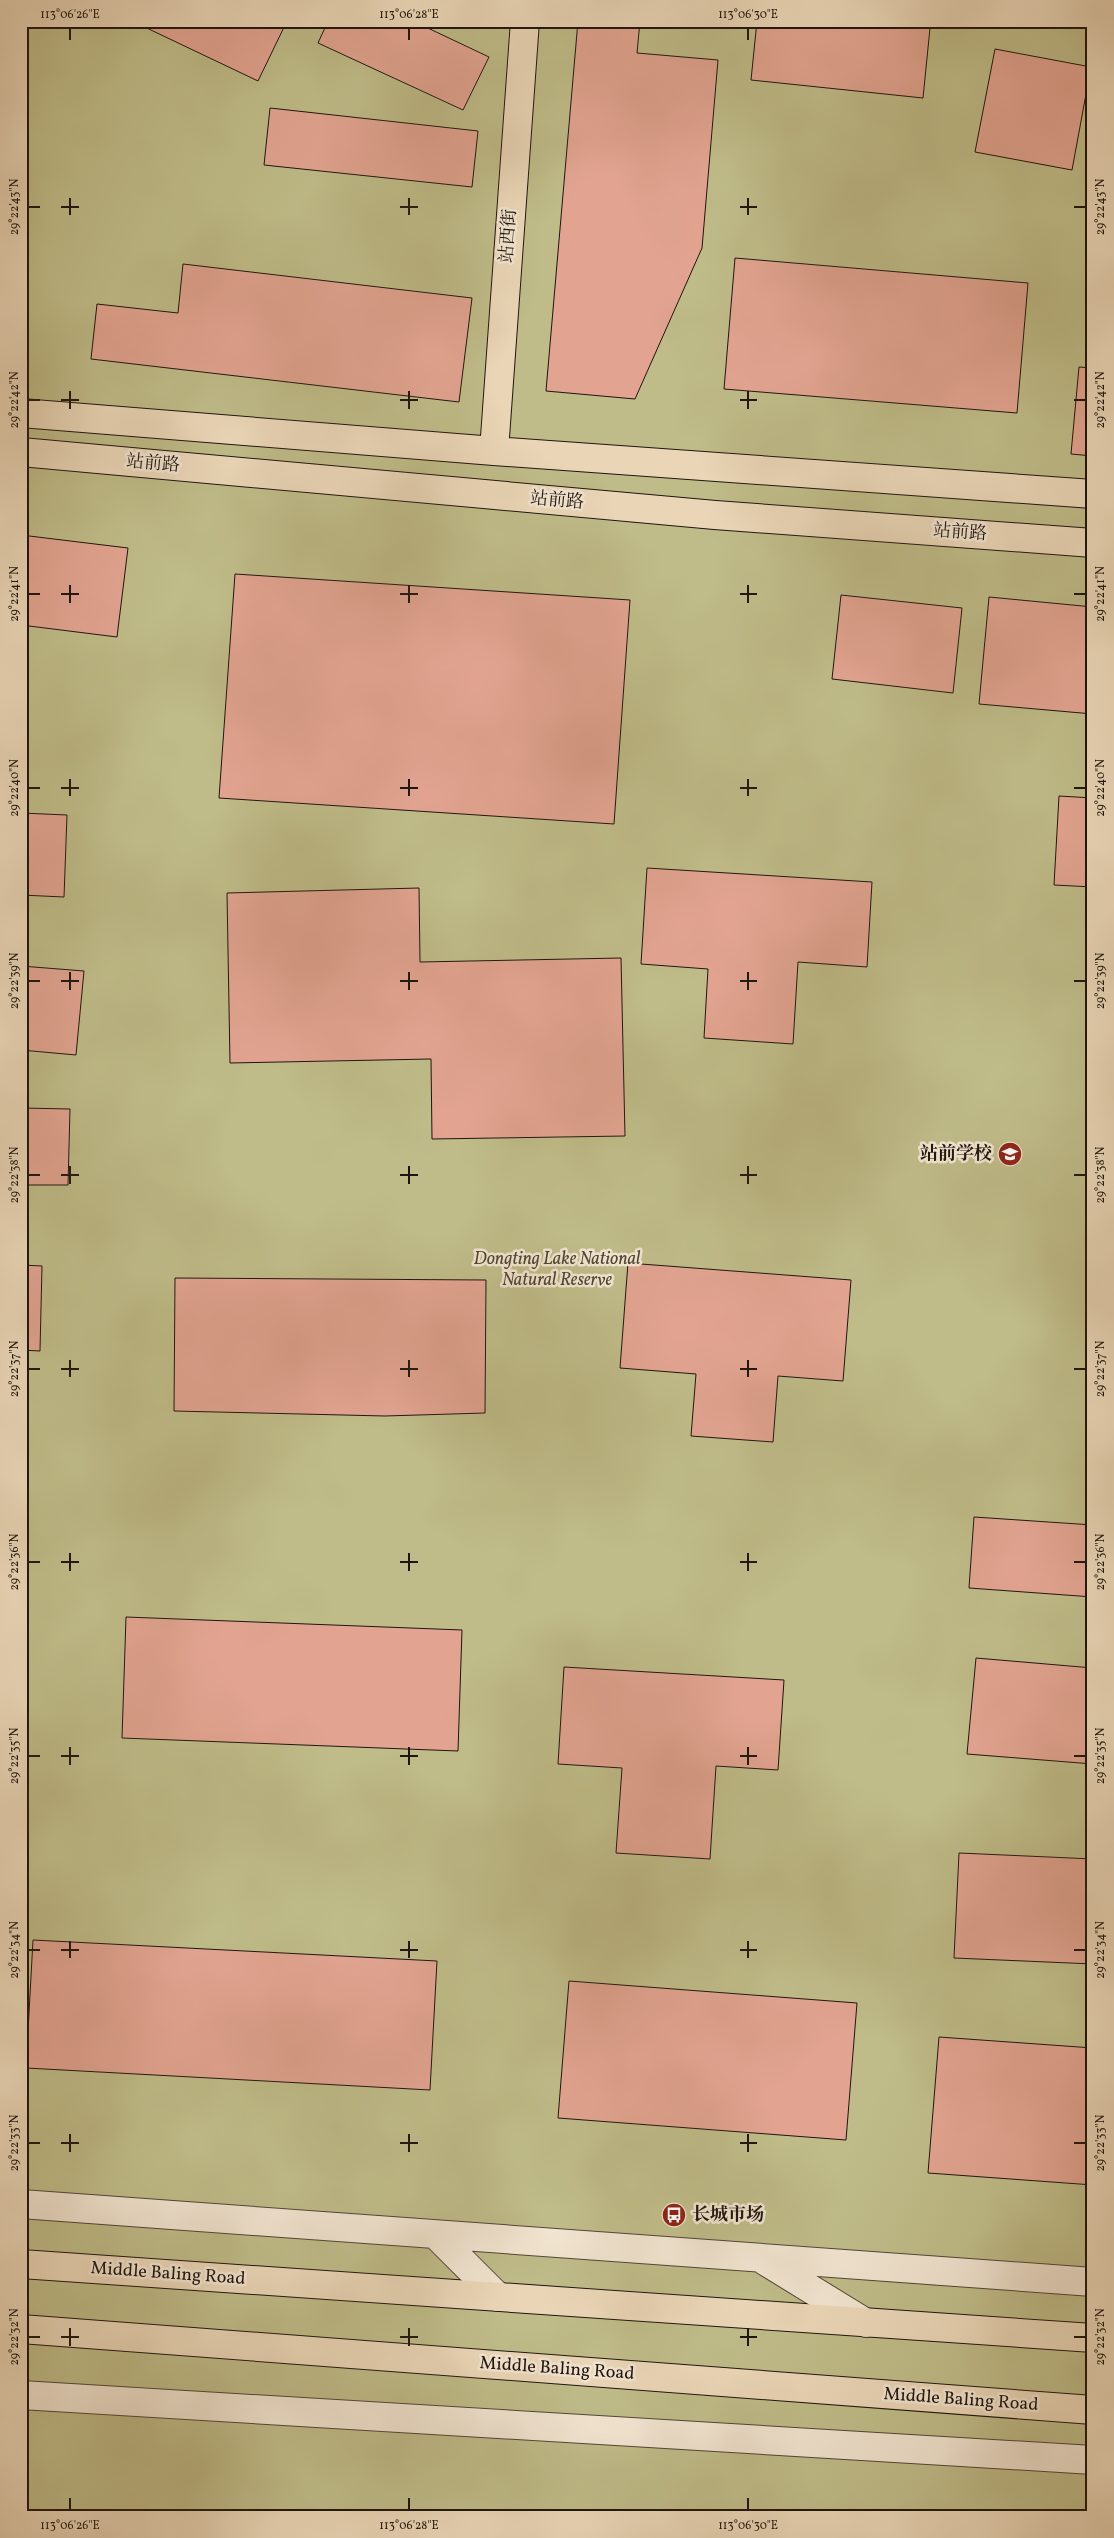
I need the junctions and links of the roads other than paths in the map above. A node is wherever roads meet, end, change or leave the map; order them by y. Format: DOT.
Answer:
graph roads {
  1 [pos="526,21"];
  2 [pos="21,413"];
  3 [pos="494,451"];
  4 [pos="21,452"];
  5 [pos="1093,494"];
  6 [pos="1093,543"];
  7 [pos="21,2204"];
  8 [pos="436,2235"];
  9 [pos="760,2258"];
  10 [pos="21,2264"];
  11 [pos="1093,2282"];
  12 [pos="498,2297"];
  13 [pos="866,2323"];
  14 [pos="21,2328"];
  15 [pos="1093,2338"];
  16 [pos="21,2395"];
  17 [pos="1093,2410"];
  18 [pos="1093,2460"];
  1 -- 3 [label="main road, 站西街"];
  2 -- 3 [label="main road"];
  3 -- 5 [label="main road"];
  4 -- 6 [label="main road, 站前路"];
  7 -- 8 [label="street"];
  8 -- 9 [label="street"];
  8 -- 12 [label="street"];
  9 -- 11 [label="street"];
  9 -- 13 [label="street"];
  10 -- 12 [label="main road, Middle Baling Road"];
  12 -- 13 [label="main road, Middle Baling Road"];
  13 -- 15 [label="main road, Middle Baling Road"];
  14 -- 17 [label="main road, Middle Baling Road"];
  16 -- 18 [label="street"];
}
